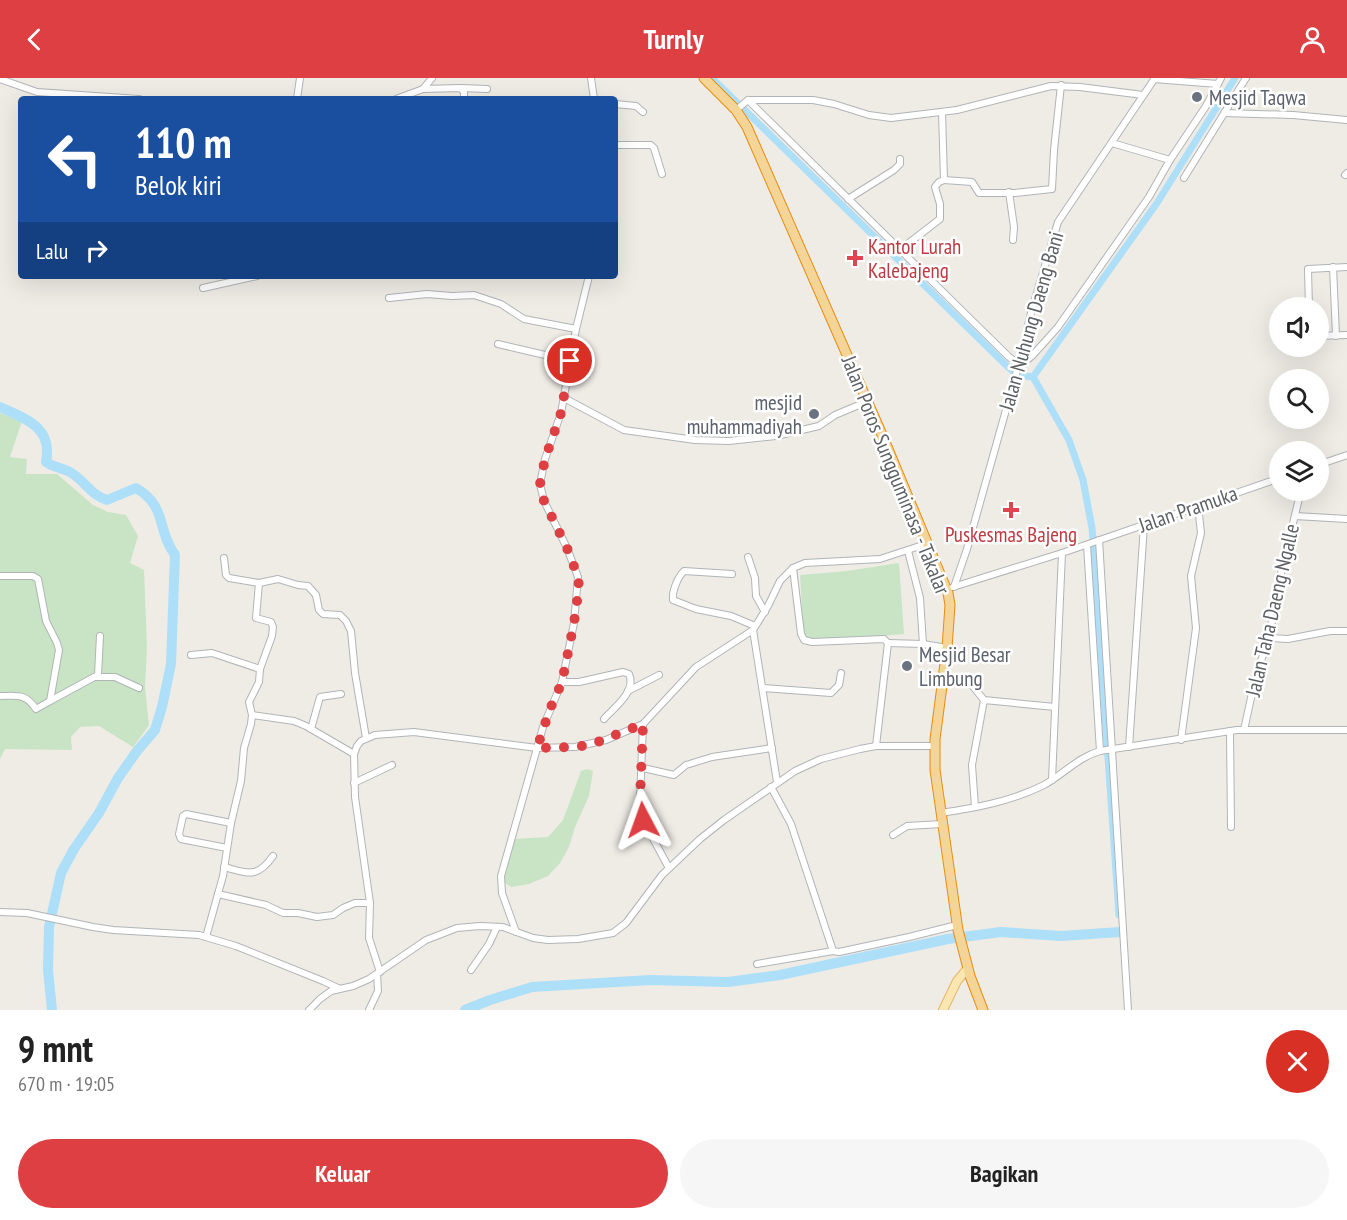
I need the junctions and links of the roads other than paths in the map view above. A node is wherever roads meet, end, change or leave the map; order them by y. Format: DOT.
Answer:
graph roads {
  1 [pos="300,78"];
  2 [pos="432,78"];
  3 [pos="591,78"];
  4 [pos="705,78"];
  5 [pos="1246,78"];
  6 [pos="0,79"];
  7 [pos="1155,79"];
  8 [pos="1220,81"];
  9 [pos="1060,85"];
  10 [pos="423,88"];
  11 [pos="460,88"];
  12 [pos="487,89"];
  13 [pos="1143,95"];
  14 [pos="95,96"];
  15 [pos="297,96"];
  16 [pos="403,96"];
  17 [pos="464,96"];
  18 [pos="594,96"];
  19 [pos="618,104"];
  20 [pos="743,104"];
  21 [pos="643,112"];
  22 [pos="942,112"];
  23 [pos="1224,113"];
  24 [pos="1347,120"];
  25 [pos="1112,143"];
  26 [pos="618,145"];
  27 [pos="900,159"];
  28 [pos="1170,160"];
  29 [pos="662,174"];
  30 [pos="1184,178"];
  31 [pos="944,180"];
  32 [pos="1009,192"];
  33 [pos="848,199"];
  34 [pos="1013,240"];
  35 [pos="901,249"];
  36 [pos="1334,267"];
  37 [pos="1347,267"];
  38 [pos="244,279"];
  39 [pos="588,279"];
  40 [pos="203,288"];
  41 [pos="1309,297"];
  42 [pos="389,298"];
  43 [pos="576,329"];
  44 [pos="1347,335"];
  45 [pos="1329,336"];
  46 [pos="1336,336"];
  47 [pos="498,344"];
  48 [pos="570,361"];
  49 [pos="1018,365"];
  50 [pos="564,398"];
  51 [pos="866,402"];
  52 [pos="1347,455"];
  53 [pos="1329,461"];
  54 [pos="1269,482"];
  55 [pos="1298,501"];
  56 [pos="1198,505"];
  57 [pos="1295,516"];
  58 [pos="1347,519"];
  59 [pos="1144,525"];
  60 [pos="1098,541"];
  61 [pos="928,543"];
  62 [pos="1088,544"];
  63 [pos="908,551"];
  64 [pos="1062,553"];
  65 [pos="748,557"];
  66 [pos="224,558"];
  67 [pos="793,568"];
  68 [pos="732,574"];
  69 [pos="0,576"];
  70 [pos="259,583"];
  71 [pos="950,587"];
  72 [pos="765,612"];
  73 [pos="754,628"];
  74 [pos="1347,631"];
  75 [pos="100,636"];
  76 [pos="1269,638"];
  77 [pos="888,643"];
  78 [pos="923,644"];
  79 [pos="947,648"];
  80 [pos="191,655"];
  81 [pos="260,669"];
  82 [pos="841,673"];
  83 [pos="659,675"];
  84 [pos="96,677"];
  85 [pos="942,678"];
  86 [pos="562,682"];
  87 [pos="139,688"];
  88 [pos="763,688"];
  89 [pos="628,691"];
  90 [pos="341,694"];
  91 [pos="0,696"];
  92 [pos="984,700"];
  93 [pos="50,702"];
  94 [pos="1055,707"];
  95 [pos="252,715"];
  96 [pos="604,719"];
  97 [pos="643,724"];
  98 [pos="311,729"];
  99 [pos="1244,730"];
  100 [pos="1347,730"];
  101 [pos="1230,731"];
  102 [pos="366,738"];
  103 [pos="1181,740"];
  104 [pos="876,746"];
  105 [pos="934,746"];
  106 [pos="1129,747"];
  107 [pos="537,748"];
  108 [pos="772,748"];
  109 [pos="1111,750"];
  110 [pos="1101,751"];
  111 [pos="354,754"];
  112 [pos="392,765"];
  113 [pos="643,768"];
  114 [pos="1052,780"];
  115 [pos="777,782"];
  116 [pos="354,783"];
  117 [pos="771,787"];
  118 [pos="975,807"];
  119 [pos="940,813"];
  120 [pos="231,823"];
  121 [pos="942,824"];
  122 [pos="1231,827"];
  123 [pos="893,835"];
  124 [pos="227,848"];
  125 [pos="273,856"];
  126 [pos="224,867"];
  127 [pos="669,868"];
  128 [pos="218,894"];
  129 [pos="370,903"];
  130 [pos="0,912"];
  131 [pos="497,927"];
  132 [pos="959,931"];
  133 [pos="516,932"];
  134 [pos="206,937"];
  135 [pos="833,951"];
  136 [pos="757,964"];
  137 [pos="968,968"];
  138 [pos="471,970"];
  139 [pos="379,973"];
  140 [pos="338,988"];
  141 [pos="309,1010"];
  142 [pos="369,1010"];
  143 [pos="943,1010"];
  144 [pos="983,1010"];
  145 [pos="1128,1010"];
  1 -- 15 [label="street"];
  2 -- 10 [label="street"];
  3 -- 18 [label="street"];
  4 -- 20 [label="highway, Jalan Poros Sungguminasa - Takalar"];
  5 -- 23 [label="street"];
  6 -- 14 [label="street"];
  7 -- 8 [label="street"];
  7 -- 13 [label="street, Jalan Nuhung Daeng Bani"];
  8 -- 28 [label="street"];
  9 -- 13 [label="street"];
  9 -- 22 [label="street"];
  9 -- 32 [label="street"];
  10 -- 11 [label="street"];
  10 -- 16 [label="street"];
  11 -- 12 [label="street"];
  11 -- 17 [label="street"];
  13 -- 25 [label="street, Jalan Nuhung Daeng Bani"];
  19 -- 21 [label="street"];
  20 -- 22 [label="street"];
  20 -- 33 [label="street"];
  20 -- 51 [label="highway, Jalan Poros Sungguminasa - Takalar"];
  22 -- 31 [label="street"];
  23 -- 24 [label="street"];
  23 -- 30 [label="street"];
  25 -- 28 [label="street"];
  25 -- 49 [label="street, Jalan Nuhung Daeng Bani"];
  26 -- 29 [label="street"];
  27 -- 33 [label="street"];
  28 -- 49 [label="street"];
  31 -- 32 [label="street"];
  31 -- 35 [label="street"];
  32 -- 34 [label="street"];
  33 -- 35 [label="street"];
  35 -- 49 [label="street"];
  36 -- 37 [label="street"];
  36 -- 41 [label="street"];
  36 -- 46 [label="street"];
  38 -- 40 [label="street"];
  39 -- 43 [label="street"];
  42 -- 43 [label="street"];
  43 -- 48 [label="street"];
  44 -- 46 [label="street"];
  45 -- 46 [label="street"];
  47 -- 48 [label="street"];
  48 -- 50 [label="street"];
  49 -- 71 [label="street, Jalan Nuhung Daeng Bani"];
  50 -- 51 [label="street"];
  50 -- 86 [label="street"];
  51 -- 61 [label="highway, Jalan Poros Sungguminasa - Takalar"];
  52 -- 53 [label="street"];
  54 -- 56 [label="street, Jalan Pramuka"];
  55 -- 57 [label="street, Jalan Taha Daeng Ngalle"];
  56 -- 59 [label="street, Jalan Pramuka"];
  56 -- 103 [label="street"];
  57 -- 58 [label="street"];
  57 -- 76 [label="street, Jalan Taha Daeng Ngalle"];
  59 -- 60 [label="street, Jalan Pramuka"];
  59 -- 106 [label="street"];
  60 -- 62 [label="street, Jalan Pramuka"];
  60 -- 109 [label="street"];
  61 -- 63 [label="street"];
  61 -- 71 [label="highway, Jalan Poros Sungguminasa - Takalar"];
  62 -- 64 [label="street, Jalan Pramuka"];
  62 -- 110 [label="street"];
  63 -- 67 [label="street"];
  63 -- 78 [label="street"];
  64 -- 71 [label="street, Jalan Pramuka"];
  64 -- 94 [label="street"];
  65 -- 72 [label="street"];
  66 -- 70 [label="street"];
  67 -- 72 [label="street"];
  67 -- 77 [label="street"];
  68 -- 73 [label="street"];
  69 -- 93 [label="street"];
  70 -- 81 [label="street"];
  70 -- 102 [label="street"];
  71 -- 79 [label="highway, Jalan Poros Sungguminasa - Takalar"];
  72 -- 73 [label="street"];
  73 -- 88 [label="street"];
  73 -- 97 [label="street"];
  74 -- 76 [label="street"];
  75 -- 84 [label="street"];
  76 -- 99 [label="street, Jalan Taha Daeng Ngalle"];
  77 -- 78 [label="street"];
  77 -- 104 [label="street"];
  78 -- 79 [label="street"];
  79 -- 85 [label="highway, Jalan Poros Sungguminasa - Takalar"];
  80 -- 81 [label="street"];
  81 -- 95 [label="street"];
  82 -- 88 [label="street"];
  83 -- 89 [label="street"];
  84 -- 87 [label="street"];
  84 -- 93 [label="street"];
  85 -- 92 [label="street"];
  85 -- 105 [label="highway, Jalan Poros Sungguminasa - Takalar"];
  86 -- 89 [label="street"];
  86 -- 107 [label="street"];
  88 -- 108 [label="street"];
  89 -- 96 [label="street"];
  90 -- 98 [label="street"];
  91 -- 93 [label="street"];
  92 -- 94 [label="street"];
  92 -- 118 [label="street"];
  94 -- 114 [label="street"];
  95 -- 98 [label="street"];
  95 -- 120 [label="street"];
  97 -- 107 [label="street"];
  97 -- 113 [label="street"];
  98 -- 111 [label="street"];
  99 -- 100 [label="street"];
  99 -- 101 [label="street"];
  101 -- 103 [label="street"];
  101 -- 122 [label="street"];
  102 -- 107 [label="street"];
  102 -- 111 [label="street"];
  103 -- 106 [label="street"];
  104 -- 105 [label="street"];
  104 -- 115 [label="street"];
  105 -- 119 [label="highway, Jalan Poros Sungguminasa - Takalar"];
  106 -- 109 [label="street"];
  107 -- 133 [label="street"];
  108 -- 113 [label="street"];
  108 -- 115 [label="street"];
  109 -- 110 [label="street"];
  109 -- 145 [label="street"];
  110 -- 114 [label="street"];
  111 -- 116 [label="street"];
  112 -- 116 [label="street"];
  113 -- 127 [label="street"];
  114 -- 118 [label="street"];
  115 -- 117 [label="street"];
  116 -- 129 [label="street"];
  117 -- 127 [label="street"];
  117 -- 135 [label="street"];
  118 -- 119 [label="street"];
  119 -- 121 [label="highway, Jalan Poros Sungguminasa - Takalar"];
  120 -- 124 [label="street"];
  120 -- 124 [label="street"];
  121 -- 123 [label="street"];
  121 -- 132 [label="highway, Jalan Poros Sungguminasa - Takalar"];
  124 -- 126 [label="street"];
  125 -- 126 [label="street"];
  126 -- 128 [label="street"];
  127 -- 133 [label="street"];
  128 -- 129 [label="street"];
  128 -- 134 [label="street"];
  129 -- 139 [label="street"];
  130 -- 134 [label="street"];
  131 -- 133 [label="street"];
  131 -- 138 [label="street"];
  131 -- 139 [label="street"];
  132 -- 135 [label="street"];
  132 -- 137 [label="highway, Jalan Poros Sungguminasa - Takalar"];
  134 -- 140 [label="street"];
  135 -- 136 [label="street"];
  137 -- 143 [label="main road"];
  137 -- 144 [label="highway, Jalan Poros Sungguminasa - Takalar"];
  139 -- 140 [label="street"];
  139 -- 142 [label="street"];
  140 -- 141 [label="street"];
}
